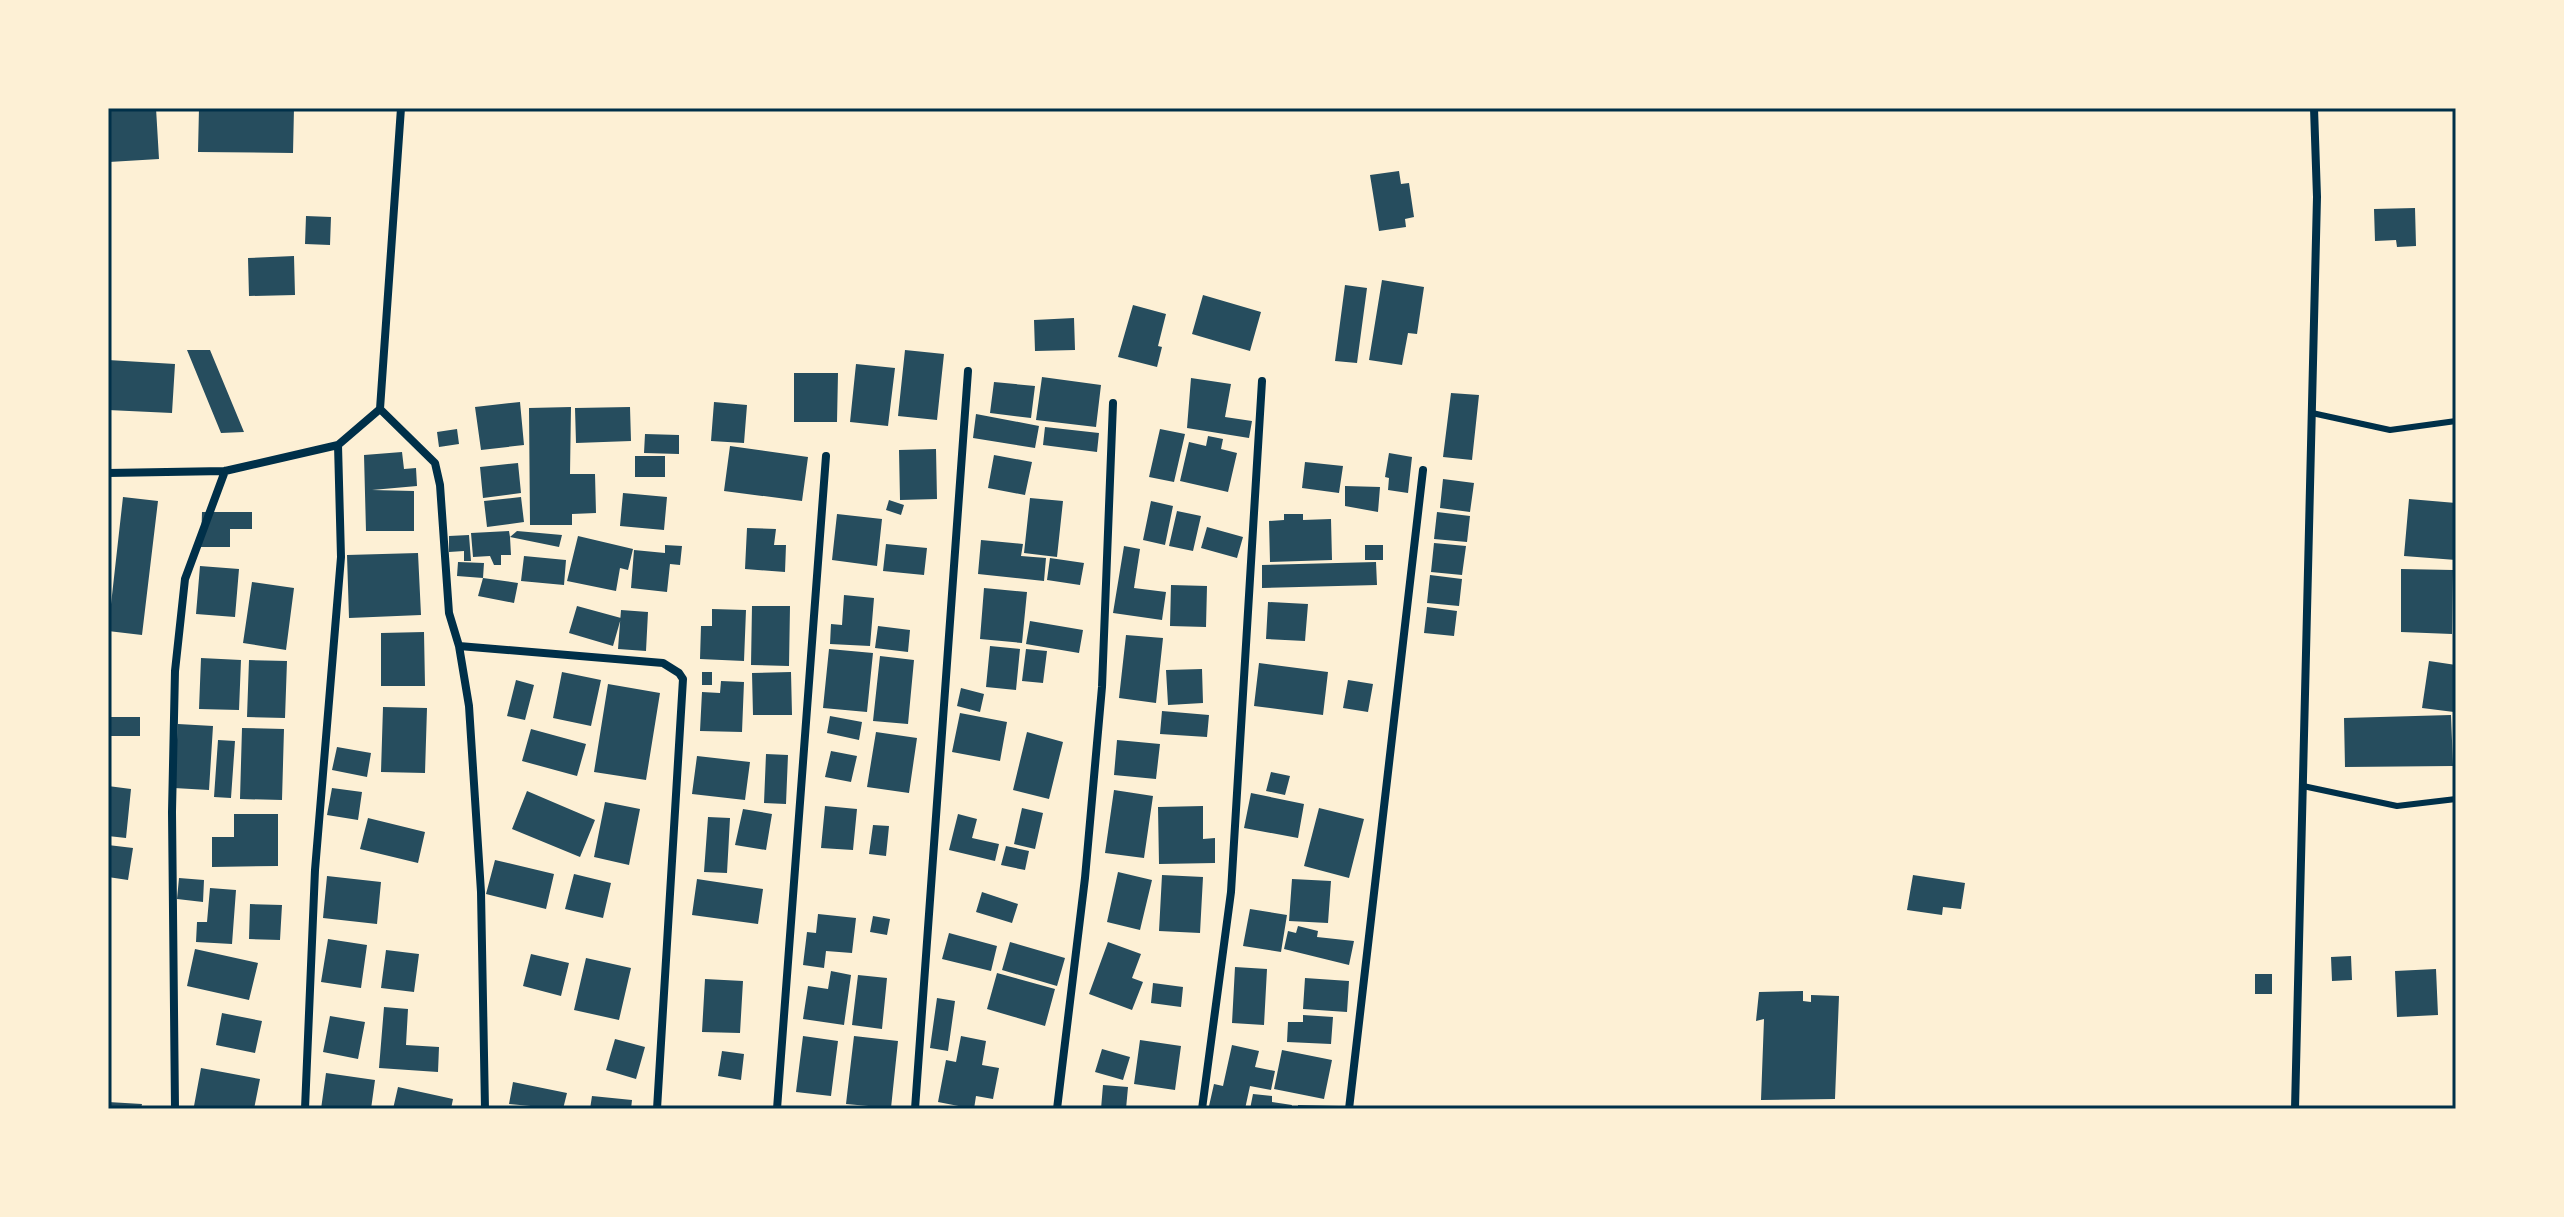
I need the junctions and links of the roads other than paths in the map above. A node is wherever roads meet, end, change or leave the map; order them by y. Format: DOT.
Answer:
graph roads {
  1 [pos="401,108"];
  2 [pos="2314,108"];
  3 [pos="968,371"];
  4 [pos="1262,381"];
  5 [pos="1113,403"];
  6 [pos="380,409"];
  7 [pos="2312,413"];
  8 [pos="2456,421"];
  9 [pos="338,445"];
  10 [pos="826,456"];
  11 [pos="1423,470"];
  12 [pos="225,471"];
  13 [pos="108,473"];
  14 [pos="459,646"];
  15 [pos="2303,786"];
  16 [pos="2456,799"];
  17 [pos="175,1109"];
  18 [pos="305,1109"];
  19 [pos="485,1109"];
  20 [pos="657,1109"];
  21 [pos="777,1109"];
  22 [pos="915,1109"];
  23 [pos="1057,1109"];
  24 [pos="1202,1109"];
  25 [pos="1349,1109"];
  26 [pos="2295,1109"];
  1 -- 6 [label="street"];
  2 -- 7 [label="street"];
  3 -- 22 [label="street"];
  4 -- 24 [label="street"];
  5 -- 23 [label="street"];
  6 -- 9 [label="street"];
  6 -- 14 [label="street"];
  7 -- 8 [label="lane"];
  7 -- 15 [label="street"];
  9 -- 12 [label="street"];
  9 -- 18 [label="street"];
  10 -- 21 [label="street"];
  11 -- 25 [label="street"];
  12 -- 13 [label="street"];
  12 -- 17 [label="street"];
  14 -- 19 [label="street"];
  14 -- 20 [label="street"];
  15 -- 16 [label="lane"];
  15 -- 26 [label="street"];
}
